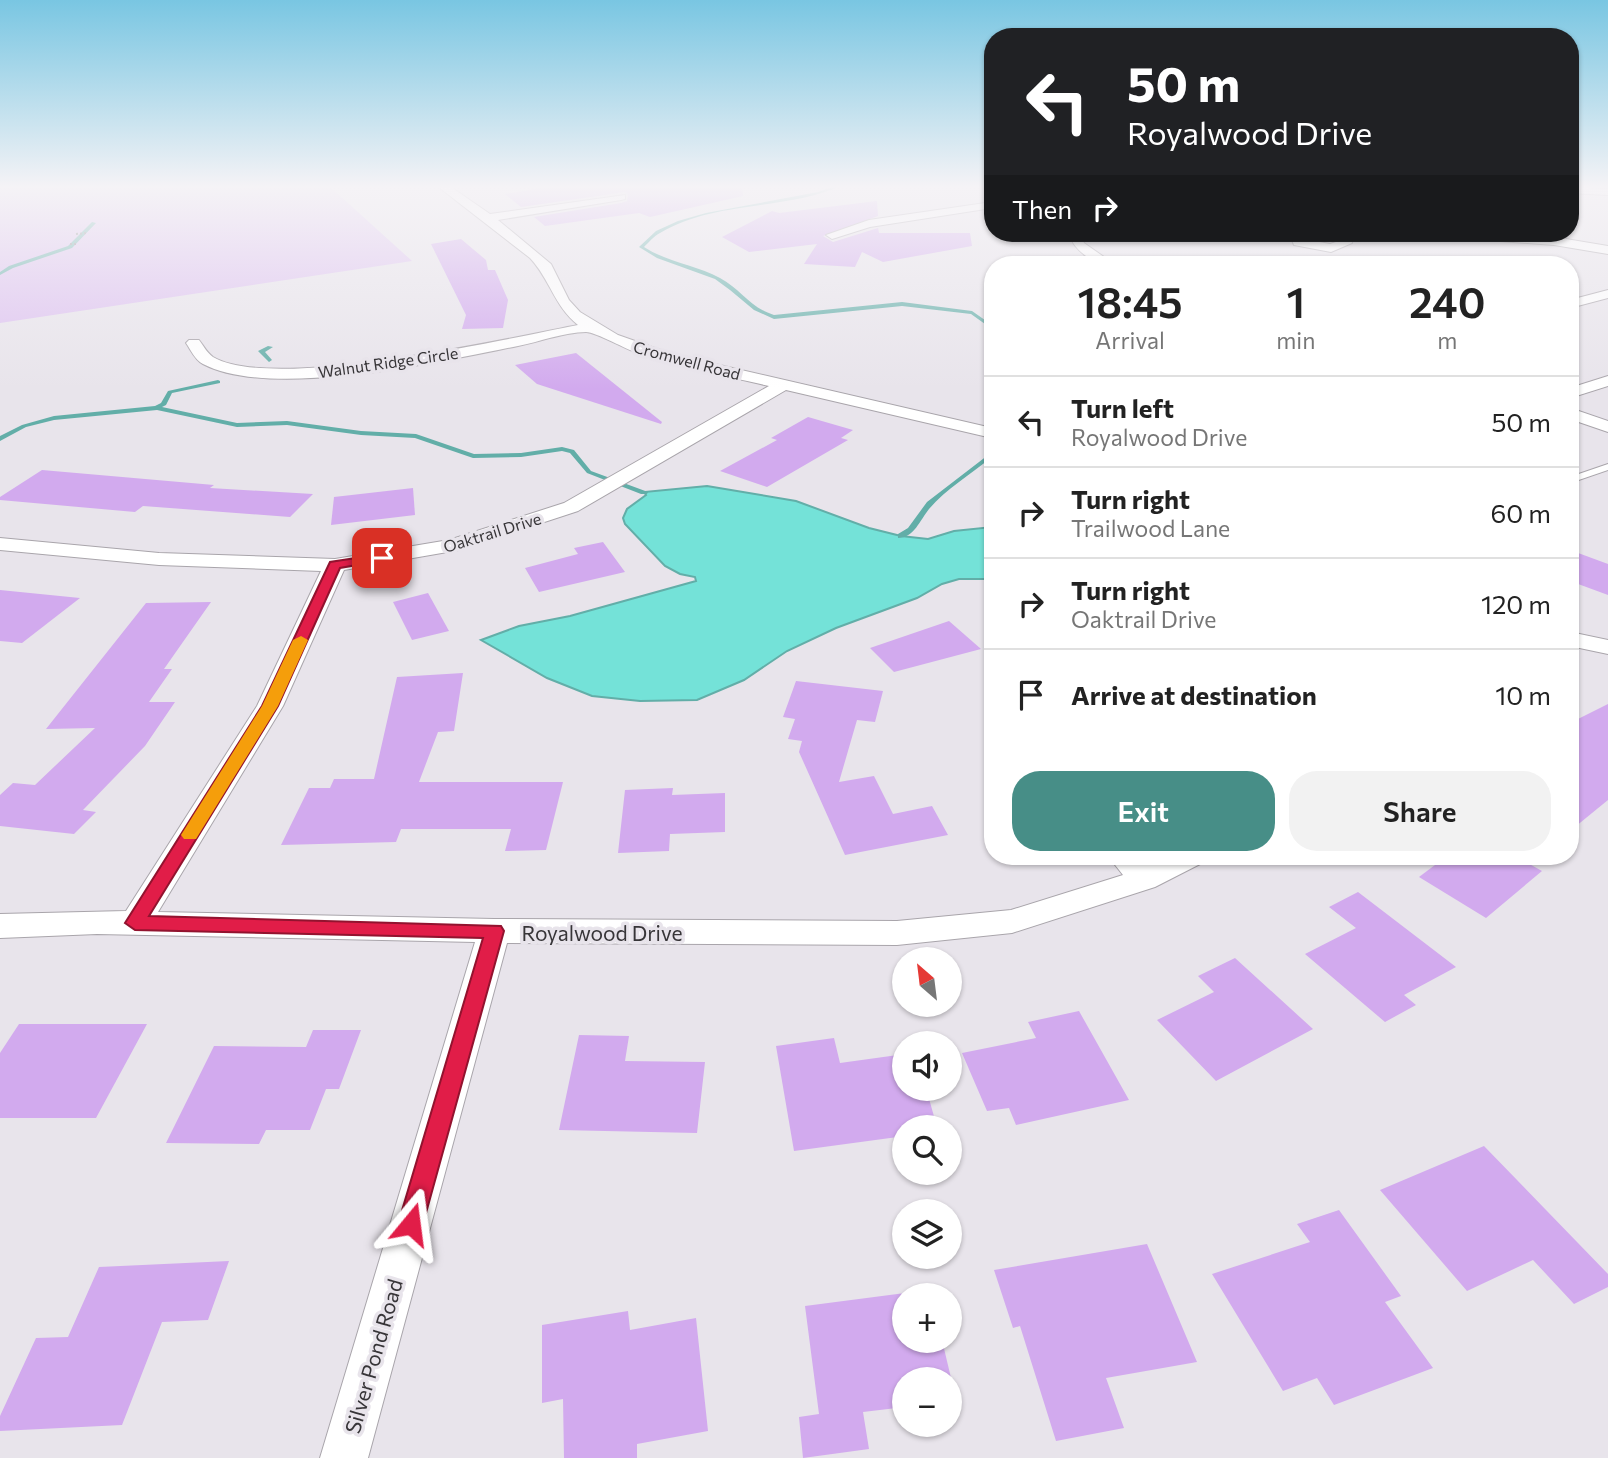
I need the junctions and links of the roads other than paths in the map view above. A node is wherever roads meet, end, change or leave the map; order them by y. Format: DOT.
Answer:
graph roads {
  1 [pos="528,253"];
  2 [pos="1608,294"];
  3 [pos="1579,302"];
  4 [pos="590,327"];
  5 [pos="194,343"];
  6 [pos="1608,381"];
  7 [pos="783,385"];
  8 [pos="1579,390"];
  9 [pos="1579,416"];
  10 [pos="1608,427"];
  11 [pos="984,431"];
  12 [pos="1608,467"];
  13 [pos="1579,477"];
  14 [pos="0,544"];
  15 [pos="335,565"];
  16 [pos="1579,641"];
  17 [pos="1608,647"];
  18 [pos="1131,865"];
  19 [pos="1173,865"];
  20 [pos="1144,879"];
  21 [pos="135,923"];
  22 [pos="0,926"];
  23 [pos="494,931"];
  24 [pos="344,1458"];
  1 -- 4 [label="street, Cromwell Road"];
  2 -- 3 [label="street"];
  4 -- 5 [label="street, Walnut Ridge Circle"];
  4 -- 7 [label="street, Cromwell Road"];
  6 -- 8 [label="street"];
  7 -- 11 [label="street, Cromwell Road"];
  7 -- 15 [label="street, Oaktrail Drive"];
  9 -- 10 [label="street"];
  12 -- 13 [label="lane"];
  14 -- 15 [label="street, Oaktrail Drive"];
  15 -- 21 [label="street"];
  16 -- 17 [label="street"];
  18 -- 20 [label="street"];
  19 -- 20 [label="street, Royalwood Drive"];
  20 -- 23 [label="street, Royalwood Drive"];
  21 -- 22 [label="street, Royalwood Drive"];
  21 -- 23 [label="street, Royalwood Drive"];
  23 -- 24 [label="street, Silver Pond Road"];
}
